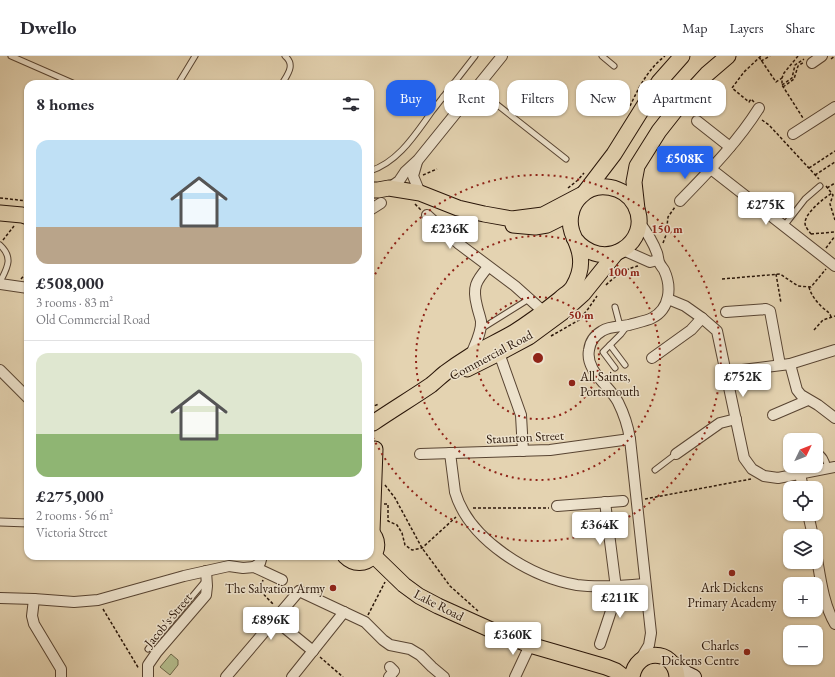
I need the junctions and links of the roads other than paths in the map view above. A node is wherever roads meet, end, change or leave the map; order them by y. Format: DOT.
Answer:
graph roads {
  1 [pos="11,56"];
  2 [pos="195,56"];
  3 [pos="285,56"];
  4 [pos="474,56"];
  5 [pos="502,56"];
  6 [pos="602,56"];
  7 [pos="682,56"];
  8 [pos="728,56"];
  9 [pos="614,66"];
  10 [pos="66,80"];
  11 [pos="180,80"];
  12 [pos="284,80"];
  13 [pos="482,80"];
  14 [pos="443,97"];
  15 [pos="499,106"];
  16 [pos="835,108"];
  17 [pos="758,109"];
  18 [pos="453,116"];
  19 [pos="697,121"];
  20 [pos="793,134"];
  21 [pos="730,147"];
  22 [pos="566,159"];
  23 [pos="418,160"];
  24 [pos="711,169"];
  25 [pos="374,170"];
  26 [pos="417,183"];
  27 [pos="822,183"];
  28 [pos="389,188"];
  29 [pos="374,190"];
  30 [pos="583,193"];
  31 [pos="680,201"];
  32 [pos="0,203"];
  33 [pos="381,203"];
  34 [pos="24,206"];
  35 [pos="374,207"];
  36 [pos="0,213"];
  37 [pos="571,213"];
  38 [pos="484,214"];
  39 [pos="427,215"];
  40 [pos="638,216"];
  41 [pos="22,221"];
  42 [pos="784,226"];
  43 [pos="574,238"];
  44 [pos="0,244"];
  45 [pos="619,252"];
  46 [pos="658,260"];
  47 [pos="488,267"];
  48 [pos="831,267"];
  49 [pos="0,283"];
  50 [pos="24,287"];
  51 [pos="529,299"];
  52 [pos="668,299"];
  53 [pos="615,307"];
  54 [pos="544,312"];
  55 [pos="726,312"];
  56 [pos="702,318"];
  57 [pos="624,326"];
  58 [pos="480,330"];
  59 [pos="610,345"];
  60 [pos="835,350"];
  61 [pos="499,353"];
  62 [pos="470,356"];
  63 [pos="652,358"];
  64 [pos="785,364"];
  65 [pos="625,365"];
  66 [pos="615,368"];
  67 [pos="0,370"];
  68 [pos="726,372"];
  69 [pos="432,384"];
  70 [pos="24,394"];
  71 [pos="808,400"];
  72 [pos="773,415"];
  73 [pos="835,418"];
  74 [pos="736,419"];
  75 [pos="374,420"];
  76 [pos="374,427"];
  77 [pos="630,439"];
  78 [pos="374,450"];
  79 [pos="523,451"];
  80 [pos="450,453"];
  81 [pos="420,454"];
  82 [pos="676,454"];
  83 [pos="823,456"];
  84 [pos="831,468"];
  85 [pos="655,470"];
  86 [pos="791,473"];
  87 [pos="623,501"];
  88 [pos="605,502"];
  89 [pos="557,506"];
  90 [pos="0,522"];
  91 [pos="24,523"];
  92 [pos="374,535"];
  93 [pos="374,553"];
  94 [pos="374,556"];
  95 [pos="261,560"];
  96 [pos="350,560"];
  97 [pos="367,560"];
  98 [pos="254,567"];
  99 [pos="819,569"];
  100 [pos="206,575"];
  101 [pos="282,580"];
  102 [pos="645,584"];
  103 [pos="616,587"];
  104 [pos="835,594"];
  105 [pos="825,596"];
  106 [pos="0,598"];
  107 [pos="34,599"];
  108 [pos="344,612"];
  109 [pos="275,620"];
  110 [pos="835,624"];
  111 [pos="651,633"];
  112 [pos="600,644"];
  113 [pos="530,645"];
  114 [pos="148,649"];
  115 [pos="313,651"];
  116 [pos="639,661"];
  117 [pos="669,661"];
  118 [pos="606,667"];
  119 [pos="144,674"];
  120 [pos="61,677"];
  121 [pos="226,677"];
  122 [pos="292,677"];
  123 [pos="444,677"];
  124 [pos="515,677"];
  125 [pos="624,677"];
  126 [pos="632,677"];
  127 [pos="677,677"];
  128 [pos="694,677"];
  1 -- 10 [label="lane"];
  2 -- 11 [label="lane"];
  3 -- 12 [label="lane"];
  4 -- 14 [label="lane"];
  5 -- 13 [label="street"];
  6 -- 9 [label="lane"];
  7 -- 30 [label="main road"];
  8 -- 40 [label="main road"];
  14 -- 25 [label="lane"];
  15 -- 22 [label="lane"];
  16 -- 20 [label="street"];
  17 -- 21 [label="street"];
  18 -- 23 [label="street"];
  19 -- 21 [label="street"];
  21 -- 24 [label="street"];
  23 -- 26 [label="street"];
  23 -- 28 [label="street"];
  24 -- 31 [label="street"];
  24 -- 42 [label="street"];
  26 -- 28 [label="main road"];
  26 -- 38 [label="main road"];
  27 -- 42 [label="lane"];
  28 -- 29 [label="main road"];
  30 -- 37 [label="main road"];
  30 -- 38 [label="main road"];
  30 -- 40 [label="main road"];
  32 -- 34 [label="main road"];
  33 -- 35 [label="street"];
  36 -- 41 [label="main road"];
  37 -- 38 [label="main road"];
  37 -- 43 [label="main road"];
  39 -- 47 [label="street"];
  40 -- 45 [label="main road"];
  40 -- 46 [label="street"];
  42 -- 48 [label="street"];
  43 -- 45 [label="main road"];
  43 -- 54 [label="main road, Commercial Road"];
  44 -- 49 [label="lane"];
  45 -- 46 [label="street"];
  45 -- 61 [label="main road, Commercial Road"];
  46 -- 52 [label="street"];
  47 -- 51 [label="street"];
  47 -- 58 [label="street"];
  49 -- 50 [label="street"];
  51 -- 54 [label="street"];
  51 -- 58 [label="lane"];
  52 -- 56 [label="street"];
  52 -- 57 [label="street"];
  53 -- 57 [label="lane"];
  54 -- 62 [label="main road, Commercial Road"];
  55 -- 64 [label="street"];
  56 -- 63 [label="street"];
  56 -- 68 [label="street"];
  57 -- 59 [label="lane"];
  57 -- 77 [label="street"];
  58 -- 62 [label="street"];
  59 -- 65 [label="lane"];
  59 -- 66 [label="lane"];
  60 -- 64 [label="street"];
  61 -- 69 [label="main road, Commercial Road"];
  61 -- 79 [label="street"];
  62 -- 69 [label="main road, Commercial Road"];
  64 -- 68 [label="street"];
  64 -- 71 [label="street"];
  67 -- 70 [label="street"];
  68 -- 74 [label="street"];
  69 -- 75 [label="main road, Commercial Road"];
  71 -- 72 [label="street"];
  71 -- 73 [label="street"];
  74 -- 82 [label="street"];
  74 -- 86 [label="street"];
  76 -- 78 [label="main road"];
  77 -- 79 [label="street, Staunton Street"];
  77 -- 102 [label="street"];
  79 -- 80 [label="street, Staunton Street"];
  80 -- 81 [label="street, Staunton Street"];
  80 -- 103 [label="street"];
  82 -- 85 [label="lane"];
  83 -- 84 [label="lane"];
  87 -- 88 [label="street"];
  88 -- 89 [label="street"];
  88 -- 103 [label="street"];
  90 -- 91 [label="street"];
  92 -- 93 [label="main road"];
  94 -- 113 [label="main road, Lake Road"];
  95 -- 98 [label="street"];
  96 -- 97 [label="main road"];
  98 -- 100 [label="street"];
  98 -- 101 [label="street"];
  99 -- 105 [label="street"];
  100 -- 107 [label="street"];
  100 -- 114 [label="lane"];
  100 -- 119 [label="street, Jacob's Street"];
  102 -- 103 [label="street"];
  102 -- 111 [label="street"];
  103 -- 112 [label="street"];
  104 -- 105 [label="street"];
  105 -- 110 [label="street"];
  106 -- 107 [label="street"];
  107 -- 120 [label="street"];
  108 -- 109 [label="street"];
  108 -- 115 [label="street"];
  108 -- 123 [label="street"];
  109 -- 115 [label="street"];
  109 -- 121 [label="street"];
  111 -- 116 [label="street"];
  111 -- 117 [label="street"];
  113 -- 118 [label="main road, Lake Road"];
  113 -- 124 [label="street"];
  115 -- 122 [label="street"];
  116 -- 117 [label="main road, Lake Road"];
  116 -- 118 [label="main road, Lake Road"];
  116 -- 126 [label="main road"];
  117 -- 127 [label="main road"];
  117 -- 128 [label="main road"];
  118 -- 125 [label="main road, Lake Road"];
}
